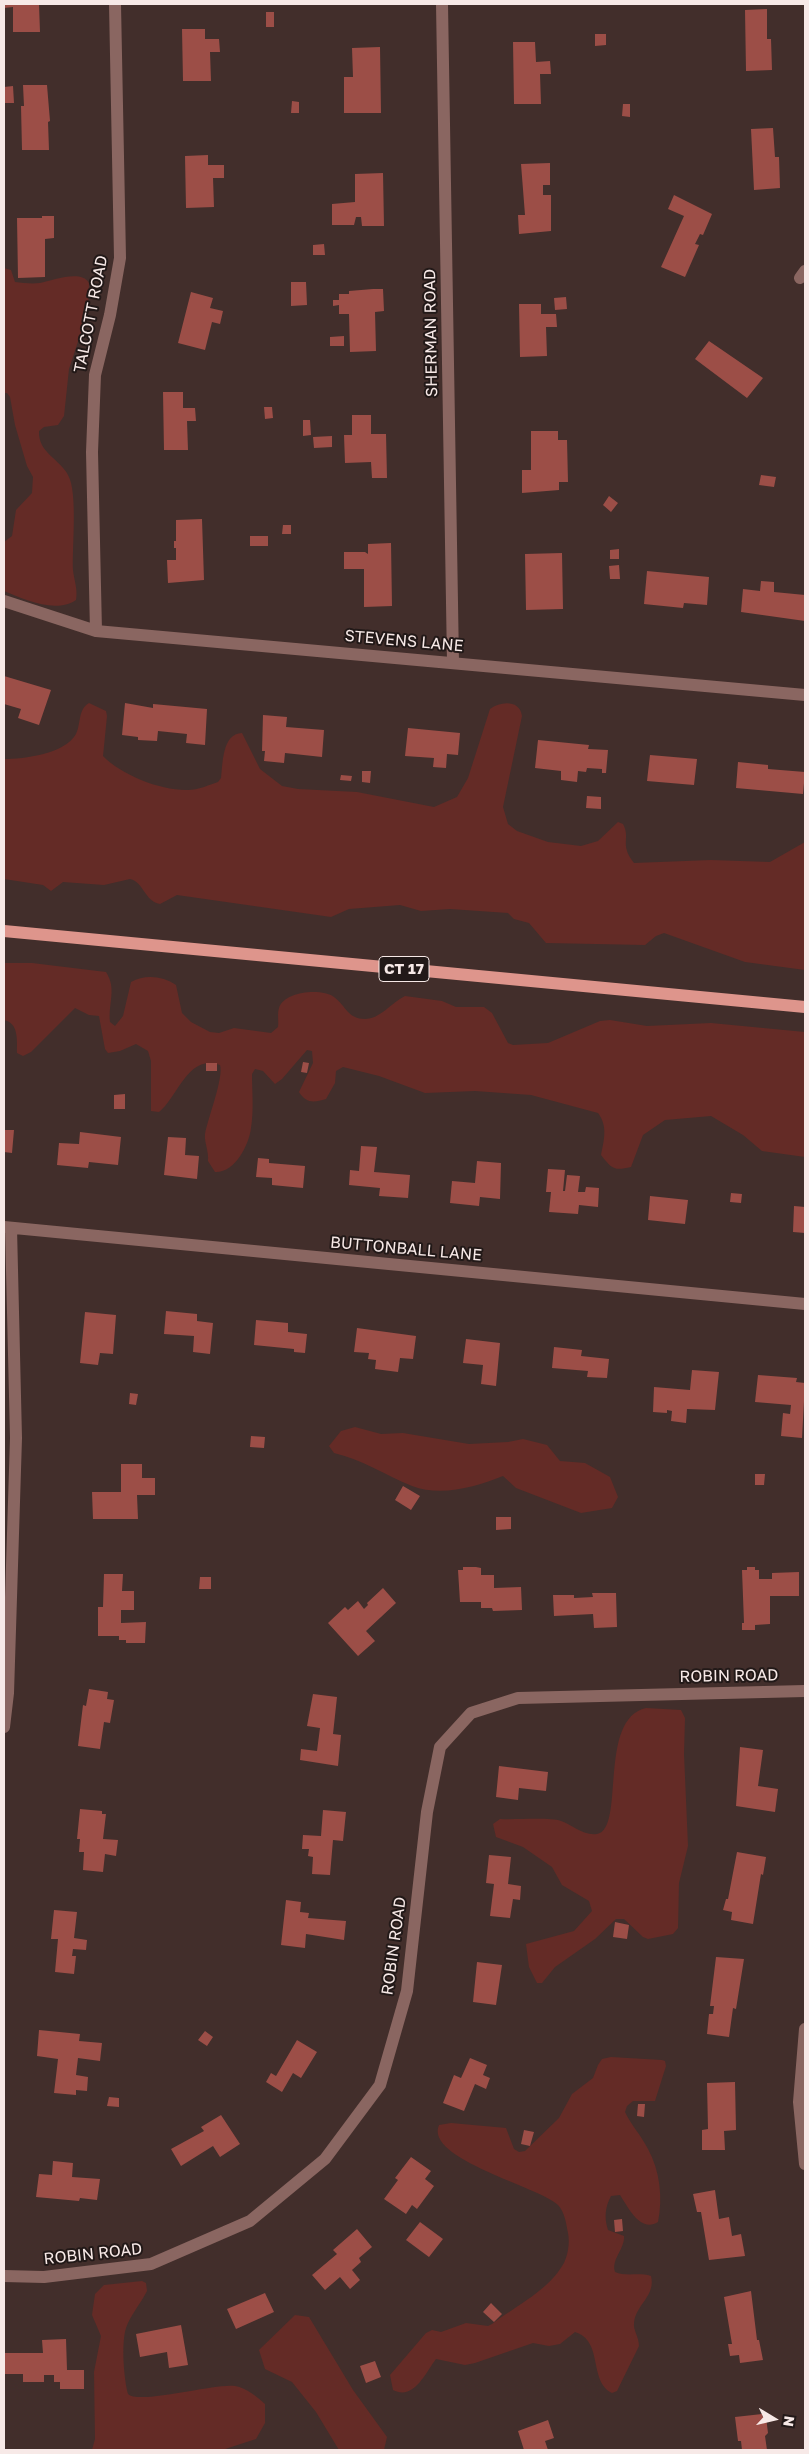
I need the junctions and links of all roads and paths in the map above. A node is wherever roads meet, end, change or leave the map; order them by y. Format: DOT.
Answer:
graph roads {
  1 [pos="115,4"];
  2 [pos="442,4"];
  3 [pos="4,602"];
  4 [pos="96,630"];
  5 [pos="453,662"];
  6 [pos="805,695"];
  7 [pos="4,931"];
  8 [pos="805,1007"];
  9 [pos="7,1228"];
  10 [pos="805,1304"];
  11 [pos="805,1691"];
  12 [pos="4,1727"];
  13 [pos="805,2029"];
  14 [pos="805,2164"];
  15 [pos="4,2276"];
  1 -- 4 [label="street, TALCOTT ROAD"];
  2 -- 5 [label="street, SHERMAN ROAD"];
  3 -- 4 [label="street, STEVENS LANE"];
  4 -- 5 [label="street, STEVENS LANE"];
  5 -- 6 [label="street, STEVENS LANE"];
  7 -- 8 [label="main road, CT 17"];
  9 -- 10 [label="street, BUTTONBALL LANE"];
  9 -- 12 [label="street"];
  11 -- 15 [label="street, ROBIN ROAD"];
  13 -- 14 [label="street"];
}
